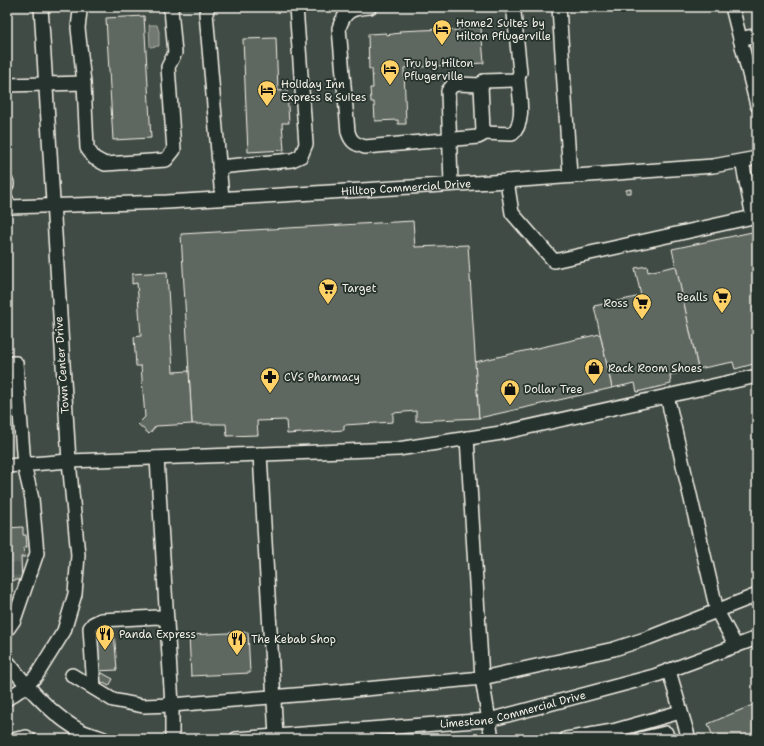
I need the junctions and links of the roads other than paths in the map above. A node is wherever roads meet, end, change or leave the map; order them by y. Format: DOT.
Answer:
graph roads {
  1 [pos="41,7"];
  2 [pos="82,7"];
  3 [pos="169,7"];
  4 [pos="208,7"];
  5 [pos="296,7"];
  6 [pos="370,7"];
  7 [pos="511,7"];
  8 [pos="559,7"];
  9 [pos="732,7"];
  10 [pos="757,35"];
  11 [pos="740,39"];
  12 [pos="518,78"];
  13 [pos="484,81"];
  14 [pos="84,82"];
  15 [pos="46,84"];
  16 [pos="7,85"];
  17 [pos="757,105"];
  18 [pos="482,133"];
  19 [pos="450,139"];
  20 [pos="757,158"];
  21 [pos="742,161"];
  22 [pos="219,166"];
  23 [pos="570,176"];
  24 [pos="507,181"];
  25 [pos="451,184"];
  26 [pos="222,198"];
  27 [pos="7,201"];
  28 [pos="54,206"];
  29 [pos="7,364"];
  30 [pos="757,376"];
  31 [pos="667,396"];
  32 [pos="468,438"];
  33 [pos="260,454"];
  34 [pos="157,458"];
  35 [pos="68,461"];
  36 [pos="24,465"];
  37 [pos="7,466"];
  38 [pos="757,595"];
  39 [pos="717,611"];
  40 [pos="166,620"];
  41 [pos="7,630"];
  42 [pos="757,638"];
  43 [pos="736,646"];
  44 [pos="7,661"];
  45 [pos="669,671"];
  46 [pos="72,675"];
  47 [pos="482,678"];
  48 [pos="26,686"];
  49 [pos="94,688"];
  50 [pos="275,697"];
  51 [pos="7,699"];
  52 [pos="172,705"];
  53 [pos="680,712"];
  54 [pos="489,720"];
  55 [pos="365,734"];
  56 [pos="614,735"];
  57 [pos="276,736"];
  58 [pos="16,739"];
  59 [pos="29,739"];
  60 [pos="104,739"];
  61 [pos="172,739"];
  62 [pos="236,739"];
  63 [pos="492,739"];
  64 [pos="566,739"];
  65 [pos="645,739"];
  66 [pos="668,739"];
  67 [pos="689,739"];
  1 -- 15 [label="street, Town Center Drive"];
  2 -- 14 [label="street"];
  3 -- 14 [label="street"];
  4 -- 22 [label="street"];
  5 -- 22 [label="street"];
  6 -- 19 [label="street"];
  7 -- 12 [label="street"];
  8 -- 23 [label="street"];
  9 -- 11 [label="street"];
  10 -- 11 [label="street"];
  11 -- 17 [label="street"];
  12 -- 13 [label="street"];
  12 -- 18 [label="street"];
  13 -- 18 [label="street"];
  13 -- 19 [label="street"];
  14 -- 15 [label="street"];
  15 -- 16 [label="street"];
  15 -- 28 [label="street, Town Center Drive"];
  18 -- 19 [label="street"];
  19 -- 25 [label="street"];
  20 -- 21 [label="street, Hilltop Commercial Drive"];
  21 -- 23 [label="street, Hilltop Commercial Drive"];
  21 -- 24 [label="street"];
  22 -- 26 [label="street"];
  23 -- 24 [label="street, Hilltop Commercial Drive"];
  24 -- 25 [label="street, Hilltop Commercial Drive"];
  25 -- 26 [label="street, Hilltop Commercial Drive"];
  26 -- 28 [label="street, Hilltop Commercial Drive"];
  27 -- 28 [label="street, Hilltop Commercial Drive"];
  28 -- 35 [label="street, Town Center Drive"];
  29 -- 36 [label="street"];
  30 -- 31 [label="street"];
  31 -- 32 [label="street"];
  31 -- 39 [label="street"];
  32 -- 33 [label="street"];
  32 -- 47 [label="street"];
  33 -- 34 [label="street"];
  33 -- 50 [label="street"];
  34 -- 35 [label="street"];
  34 -- 40 [label="street"];
  35 -- 36 [label="street"];
  35 -- 48 [label="street, Town Center Drive"];
  36 -- 37 [label="street"];
  36 -- 41 [label="street"];
  38 -- 39 [label="street"];
  39 -- 43 [label="street"];
  39 -- 47 [label="street"];
  40 -- 49 [label="street"];
  40 -- 52 [label="street"];
  42 -- 43 [label="street, Limestone Commercial Drive"];
  43 -- 45 [label="street, Limestone Commercial Drive"];
  44 -- 48 [label="street"];
  45 -- 53 [label="street"];
  45 -- 54 [label="street, Limestone Commercial Drive"];
  46 -- 49 [label="street"];
  47 -- 50 [label="street"];
  47 -- 54 [label="street"];
  48 -- 51 [label="street, Town Center Drive"];
  48 -- 60 [label="street"];
  49 -- 52 [label="street"];
  50 -- 52 [label="street"];
  50 -- 57 [label="street"];
  52 -- 61 [label="street"];
  53 -- 56 [label="street"];
  53 -- 67 [label="street"];
  54 -- 55 [label="street, Limestone Commercial Drive"];
  54 -- 63 [label="street"];
  55 -- 57 [label="street, Limestone Commercial Drive"];
  56 -- 64 [label="street"];
  57 -- 62 [label="street, Limestone Commercial Drive"];
  58 -- 59 [label="street"];
  65 -- 66 [label="street"];
}
